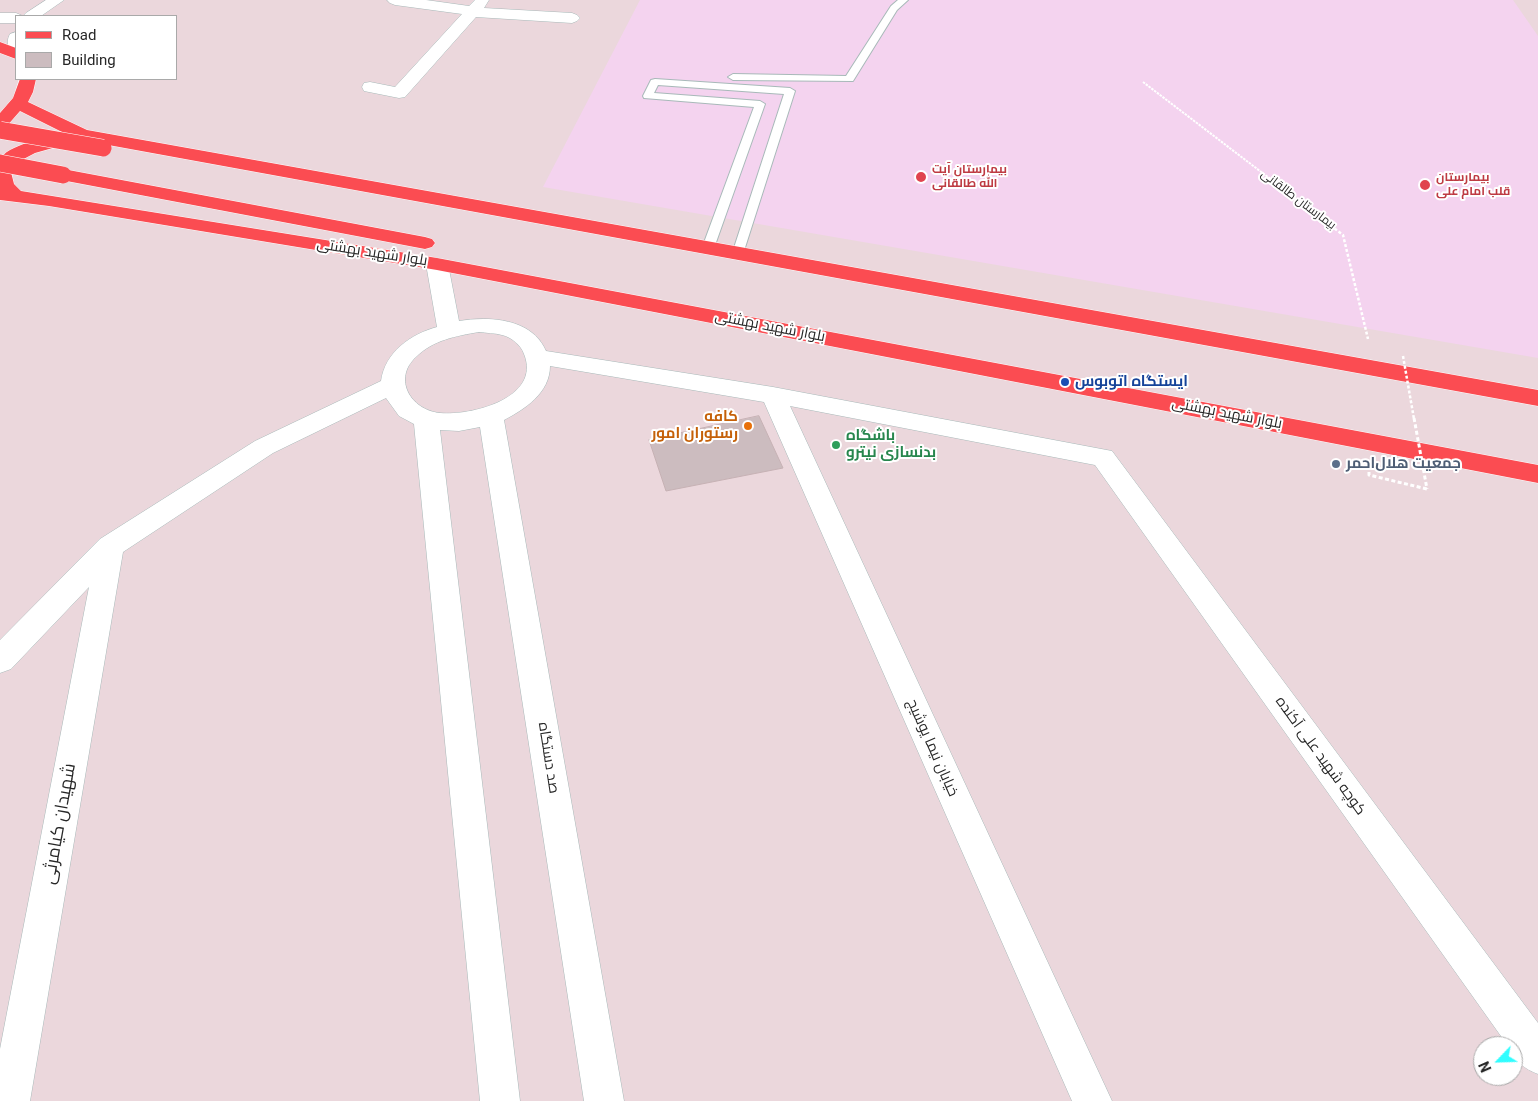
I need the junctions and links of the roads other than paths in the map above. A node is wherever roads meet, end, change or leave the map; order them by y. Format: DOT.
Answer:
graph roads {
  1 [pos="56,0"];
  2 [pos="395,0"];
  3 [pos="904,0"];
  4 [pos="478,6"];
  5 [pos="32,15"];
  6 [pos="0,18"];
  7 [pos="15,18"];
  8 [pos="572,18"];
  9 [pos="0,47"];
  10 [pos="15,54"];
  11 [pos="695,76"];
  12 [pos="28,80"];
  13 [pos="370,87"];
  14 [pos="19,104"];
  15 [pos="0,123"];
  16 [pos="0,130"];
  17 [pos="82,135"];
  18 [pos="0,163"];
  19 [pos="7,195"];
  20 [pos="708,248"];
  21 [pos="738,254"];
  22 [pos="437,264"];
  23 [pos="922,286"];
  24 [pos="449,329"];
  25 [pos="901,351"];
  26 [pos="539,357"];
  27 [pos="392,385"];
  28 [pos="773,395"];
  29 [pos="1538,398"];
  30 [pos="491,416"];
  31 [pos="426,419"];
  32 [pos="1538,474"];
  33 [pos="110,547"];
  34 [pos="0,660"];
  35 [pos="1538,1055"];
  36 [pos="10,1101"];
  37 [pos="500,1101"];
  38 [pos="604,1101"];
  39 [pos="1092,1101"];
  1 -- 5 [label="street"];
  2 -- 4 [label="street"];
  3 -- 11 [label="lane"];
  4 -- 8 [label="street"];
  4 -- 13 [label="street"];
  6 -- 7 [label="street"];
  9 -- 10 [label="main road"];
  12 -- 14 [label="main road"];
  14 -- 15 [label="main road"];
  14 -- 17 [label="main road"];
  16 -- 23 [label="main road, bridge"];
  17 -- 19 [label="main road"];
  17 -- 20 [label="main road"];
  18 -- 25 [label="main road, bridge"];
  19 -- 22 [label="main road, بلوار شهید بهشتی"];
  20 -- 21 [label="main road"];
  20 -- 21 [label="lane"];
  21 -- 23 [label="main road"];
  22 -- 24 [label="street"];
  22 -- 25 [label="main road, بلوار شهید بهشتی"];
  23 -- 29 [label="main road"];
  24 -- 26 [label="street"];
  24 -- 27 [label="street"];
  25 -- 32 [label="main road, بلوار شهید بهشتی"];
  26 -- 28 [label="street"];
  26 -- 30 [label="street"];
  27 -- 31 [label="street"];
  27 -- 33 [label="street"];
  28 -- 35 [label="street, کوچه شهید علی آکنده"];
  28 -- 39 [label="street, خیابان نیما یوشیج"];
  30 -- 31 [label="street"];
  30 -- 38 [label="street, صد دستگاه"];
  31 -- 37 [label="street"];
  33 -- 34 [label="street"];
  33 -- 36 [label="street, شهیدان کیامرثی"];
}
